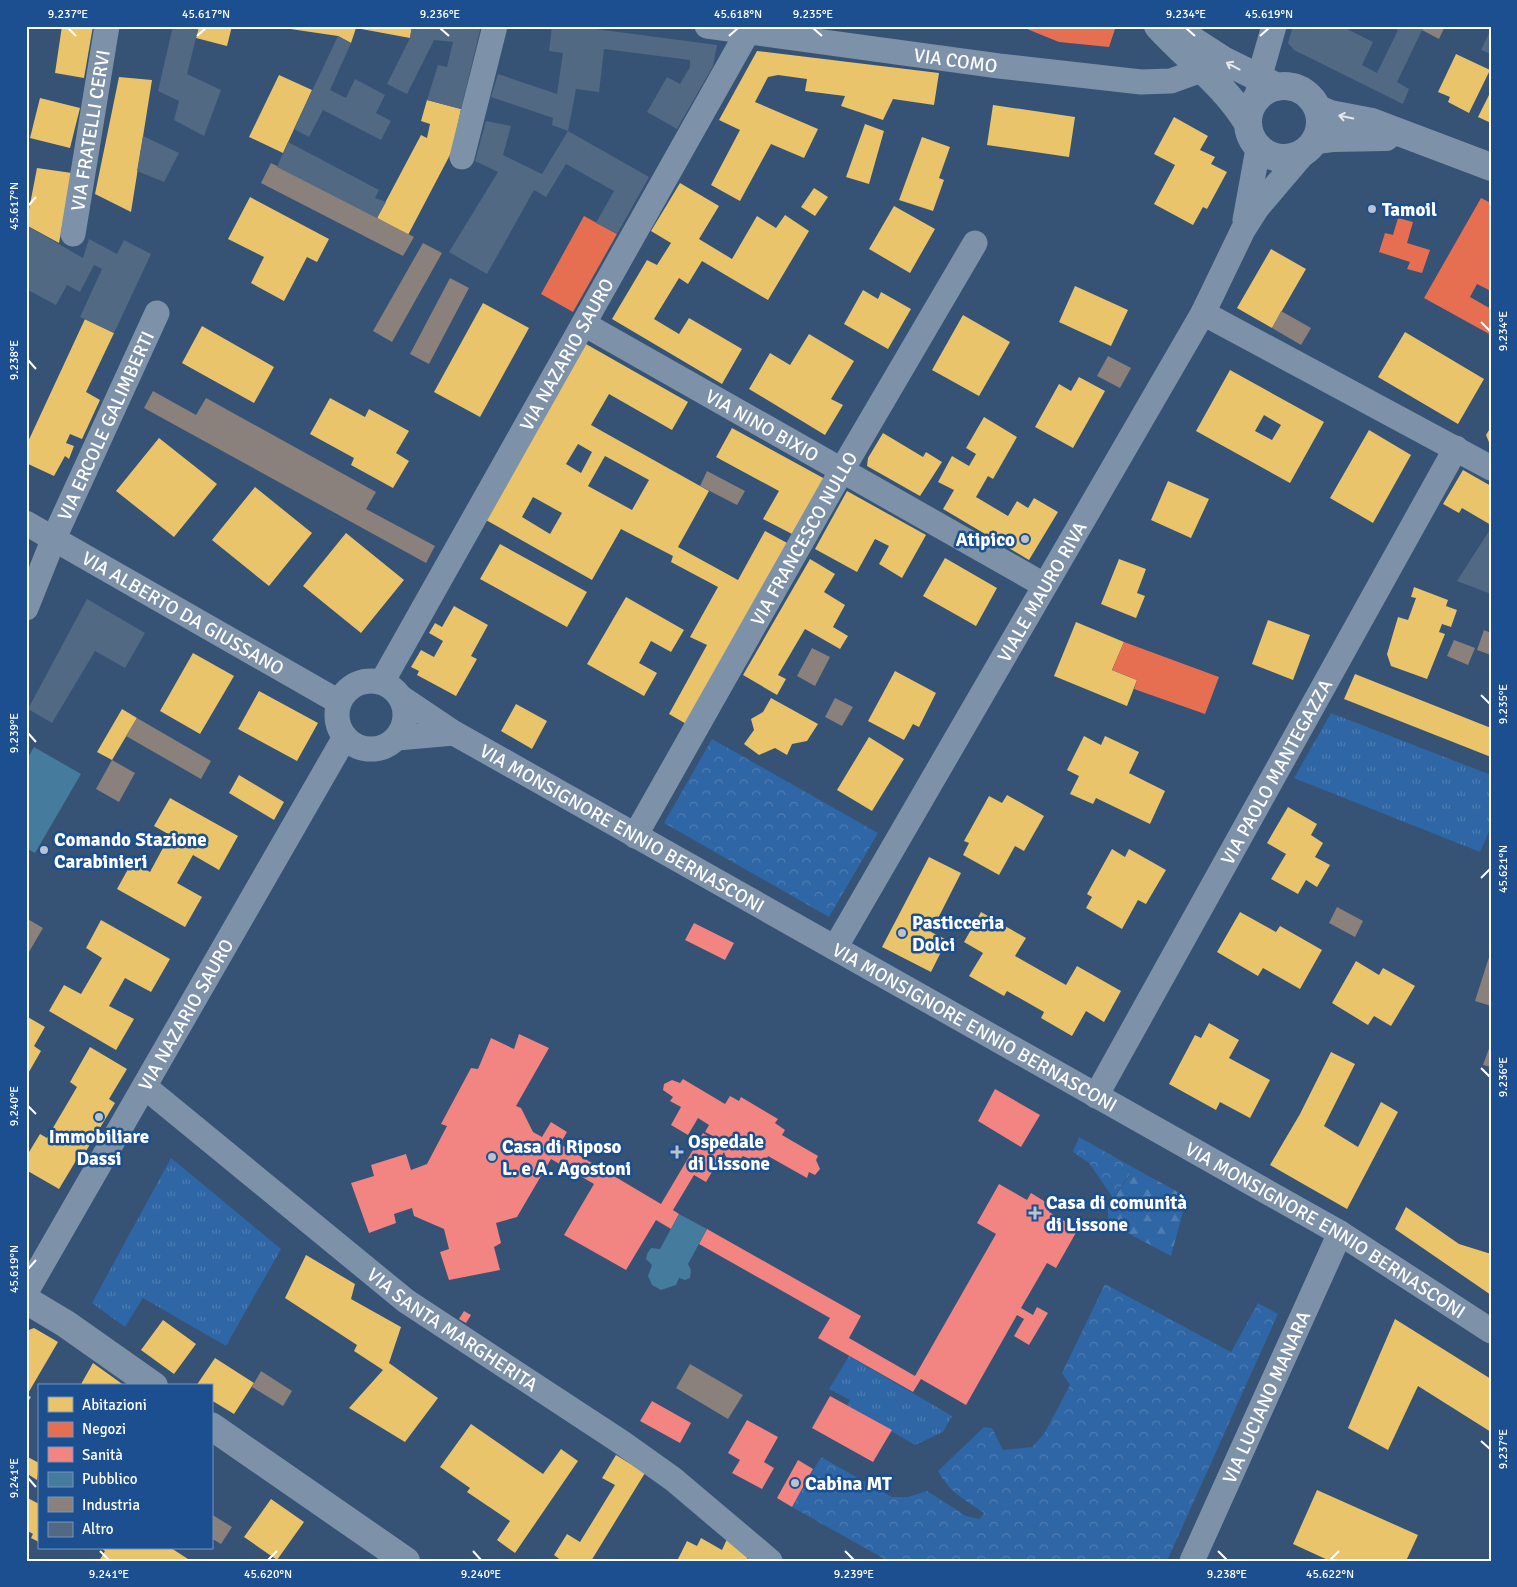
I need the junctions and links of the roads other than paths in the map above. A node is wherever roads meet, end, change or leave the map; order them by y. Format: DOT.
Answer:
graph roads {
  1 [pos="107,26"];
  2 [pos="495,26"];
  3 [pos="708,26"];
  4 [pos="1158,26"];
  5 [pos="1167,26"];
  6 [pos="1274,26"];
  7 [pos="749,29"];
  8 [pos="1204,69"];
  9 [pos="1260,96"];
  10 [pos="1318,109"];
  11 [pos="1407,137"];
  12 [pos="1309,147"];
  13 [pos="1258,149"];
  14 [pos="462,157"];
  15 [pos="1491,168"];
  16 [pos="1243,230"];
  17 [pos="73,234"];
  18 [pos="975,243"];
  19 [pos="157,313"];
  20 [pos="1203,313"];
  21 [pos="584,324"];
  22 [pos="1456,448"];
  23 [pos="1491,468"];
  24 [pos="842,470"];
  25 [pos="26,524"];
  26 [pos="54,538"];
  27 [pos="1044,585"];
  28 [pos="26,608"];
  29 [pos="382,682"];
  30 [pos="402,698"];
  31 [pos="340,702"];
  32 [pos="454,733"];
  33 [pos="345,737"];
  34 [pos="397,738"];
  35 [pos="635,836"];
  36 [pos="835,948"];
  37 [pos="145,1087"];
  38 [pos="1096,1096"];
  39 [pos="1340,1233"];
  40 [pos="26,1292"];
  41 [pos="26,1300"];
  42 [pos="1491,1331"];
  43 [pos="151,1384"];
  44 [pos="212,1427"];
  45 [pos="390,1556"];
  46 [pos="770,1561"];
  47 [pos="1192,1561"];
  1 -- 17 [label="street, VIA FRATELLI CERVI"];
  2 -- 14 [label="street"];
  3 -- 7 [label="street, VIA COMO"];
  4 -- 8 [label="street"];
  9 -- 5 [label="street, one-way"];
  6 -- 9 [label="street"];
  7 -- 8 [label="street, VIA COMO"];
  7 -- 21 [label="street, VIA NAZARIO SAURO"];
  8 -- 9 [label="street"];
  9 -- 10 [label="street"];
  9 -- 13 [label="street"];
  11 -- 10 [label="street, one-way"];
  10 -- 12 [label="street"];
  11 -- 12 [label="street"];
  11 -- 15 [label="street"];
  12 -- 13 [label="street"];
  12 -- 16 [label="street, VIALE MAURO RIVA"];
  13 -- 16 [label="street, VIALE MAURO RIVA"];
  16 -- 20 [label="street, VIALE MAURO RIVA"];
  18 -- 24 [label="street, VIA FRANCESCO NULLO"];
  19 -- 26 [label="street, VIA ERCOLE GALIMBERTI"];
  20 -- 22 [label="street"];
  20 -- 27 [label="street, VIALE MAURO RIVA"];
  21 -- 24 [label="street, VIA NINO BIXIO"];
  21 -- 29 [label="street, VIA NAZARIO SAURO"];
  22 -- 23 [label="street"];
  22 -- 38 [label="street, VIA PAOLO MANTEGAZZA"];
  24 -- 27 [label="street, VIA NINO BIXIO"];
  24 -- 35 [label="street, VIA FRANCESCO NULLO"];
  25 -- 26 [label="street, VIA ALBERTO DA GIUSSANO"];
  26 -- 28 [label="street, VIA ERCOLE GALIMBERTI"];
  26 -- 31 [label="street, VIA ALBERTO DA GIUSSANO"];
  27 -- 36 [label="street, VIALE MAURO RIVA"];
  29 -- 30 [label="street"];
  29 -- 31 [label="street"];
  30 -- 32 [label="street, VIA MONSIGNORE ENNIO BERNASCONI"];
  30 -- 34 [label="street"];
  31 -- 33 [label="street"];
  32 -- 34 [label="street"];
  32 -- 35 [label="street, VIA MONSIGNORE ENNIO BERNASCONI"];
  33 -- 34 [label="street"];
  33 -- 37 [label="street, VIA NAZARIO SAURO"];
  35 -- 36 [label="street, VIA MONSIGNORE ENNIO BERNASCONI"];
  36 -- 38 [label="street, VIA MONSIGNORE ENNIO BERNASCONI"];
  37 -- 40 [label="street, VIA NAZARIO SAURO"];
  37 -- 46 [label="street, VIA SANTA MARGHERITA"];
  38 -- 39 [label="street, VIA MONSIGNORE ENNIO BERNASCONI"];
  39 -- 42 [label="street, VIA MONSIGNORE ENNIO BERNASCONI"];
  39 -- 47 [label="street, VIA LUCIANO MANARA"];
  41 -- 43 [label="street"];
  44 -- 45 [label="street"];
}
